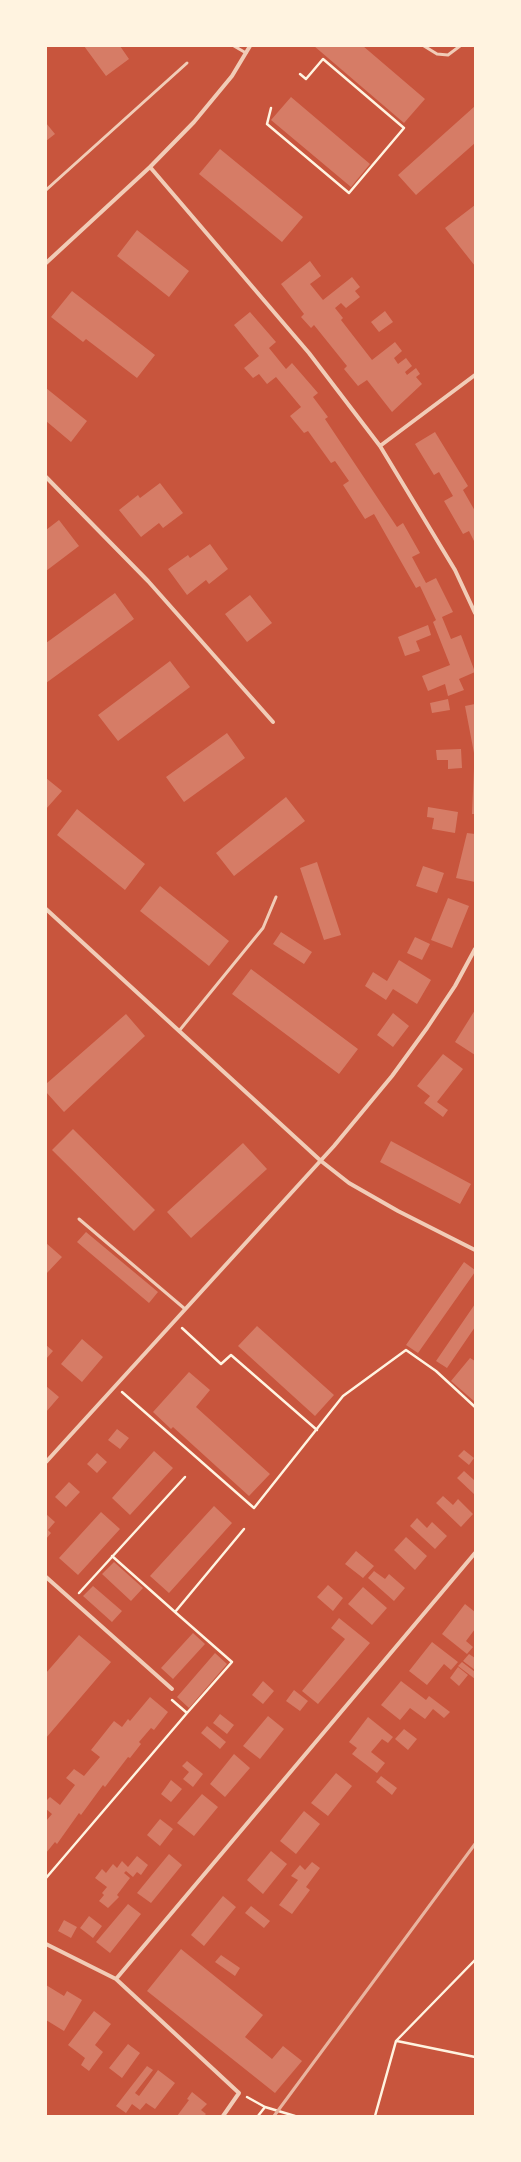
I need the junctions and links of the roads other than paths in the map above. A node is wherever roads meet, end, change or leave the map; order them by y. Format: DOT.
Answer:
graph roads {
  1 [pos="234,46"];
  2 [pos="250,46"];
  3 [pos="424,46"];
  4 [pos="460,46"];
  5 [pos="246,53"];
  6 [pos="187,63"];
  7 [pos="150,167"];
  8 [pos="46,190"];
  9 [pos="46,263"];
  10 [pos="475,375"];
  11 [pos="380,446"];
  12 [pos="46,477"];
  13 [pos="475,613"];
  14 [pos="273,722"];
  15 [pos="276,896"];
  16 [pos="46,909"];
  17 [pos="475,949"];
  18 [pos="179,1031"];
  19 [pos="321,1161"];
  20 [pos="79,1219"];
  21 [pos="474,1250"];
  22 [pos="185,1309"];
  23 [pos="46,1462"];
  24 [pos="475,1553"];
  25 [pos="46,1577"];
  26 [pos="172,1689"];
  27 [pos="46,1944"];
  28 [pos="116,1979"];
  29 [pos="223,2116"];
  1 -- 5 [label="lane"];
  2 -- 5 [label="street"];
  3 -- 4 [label="lane"];
  5 -- 7 [label="street"];
  6 -- 8 [label="lane"];
  7 -- 9 [label="street"];
  7 -- 11 [label="street"];
  10 -- 11 [label="street"];
  11 -- 13 [label="street"];
  12 -- 14 [label="street"];
  15 -- 18 [label="lane"];
  16 -- 18 [label="street"];
  17 -- 19 [label="street"];
  18 -- 19 [label="street"];
  19 -- 21 [label="street"];
  19 -- 22 [label="street"];
  20 -- 22 [label="lane"];
  22 -- 23 [label="street"];
  24 -- 28 [label="street"];
  25 -- 26 [label="street"];
  27 -- 28 [label="street"];
  28 -- 29 [label="street"];
}
